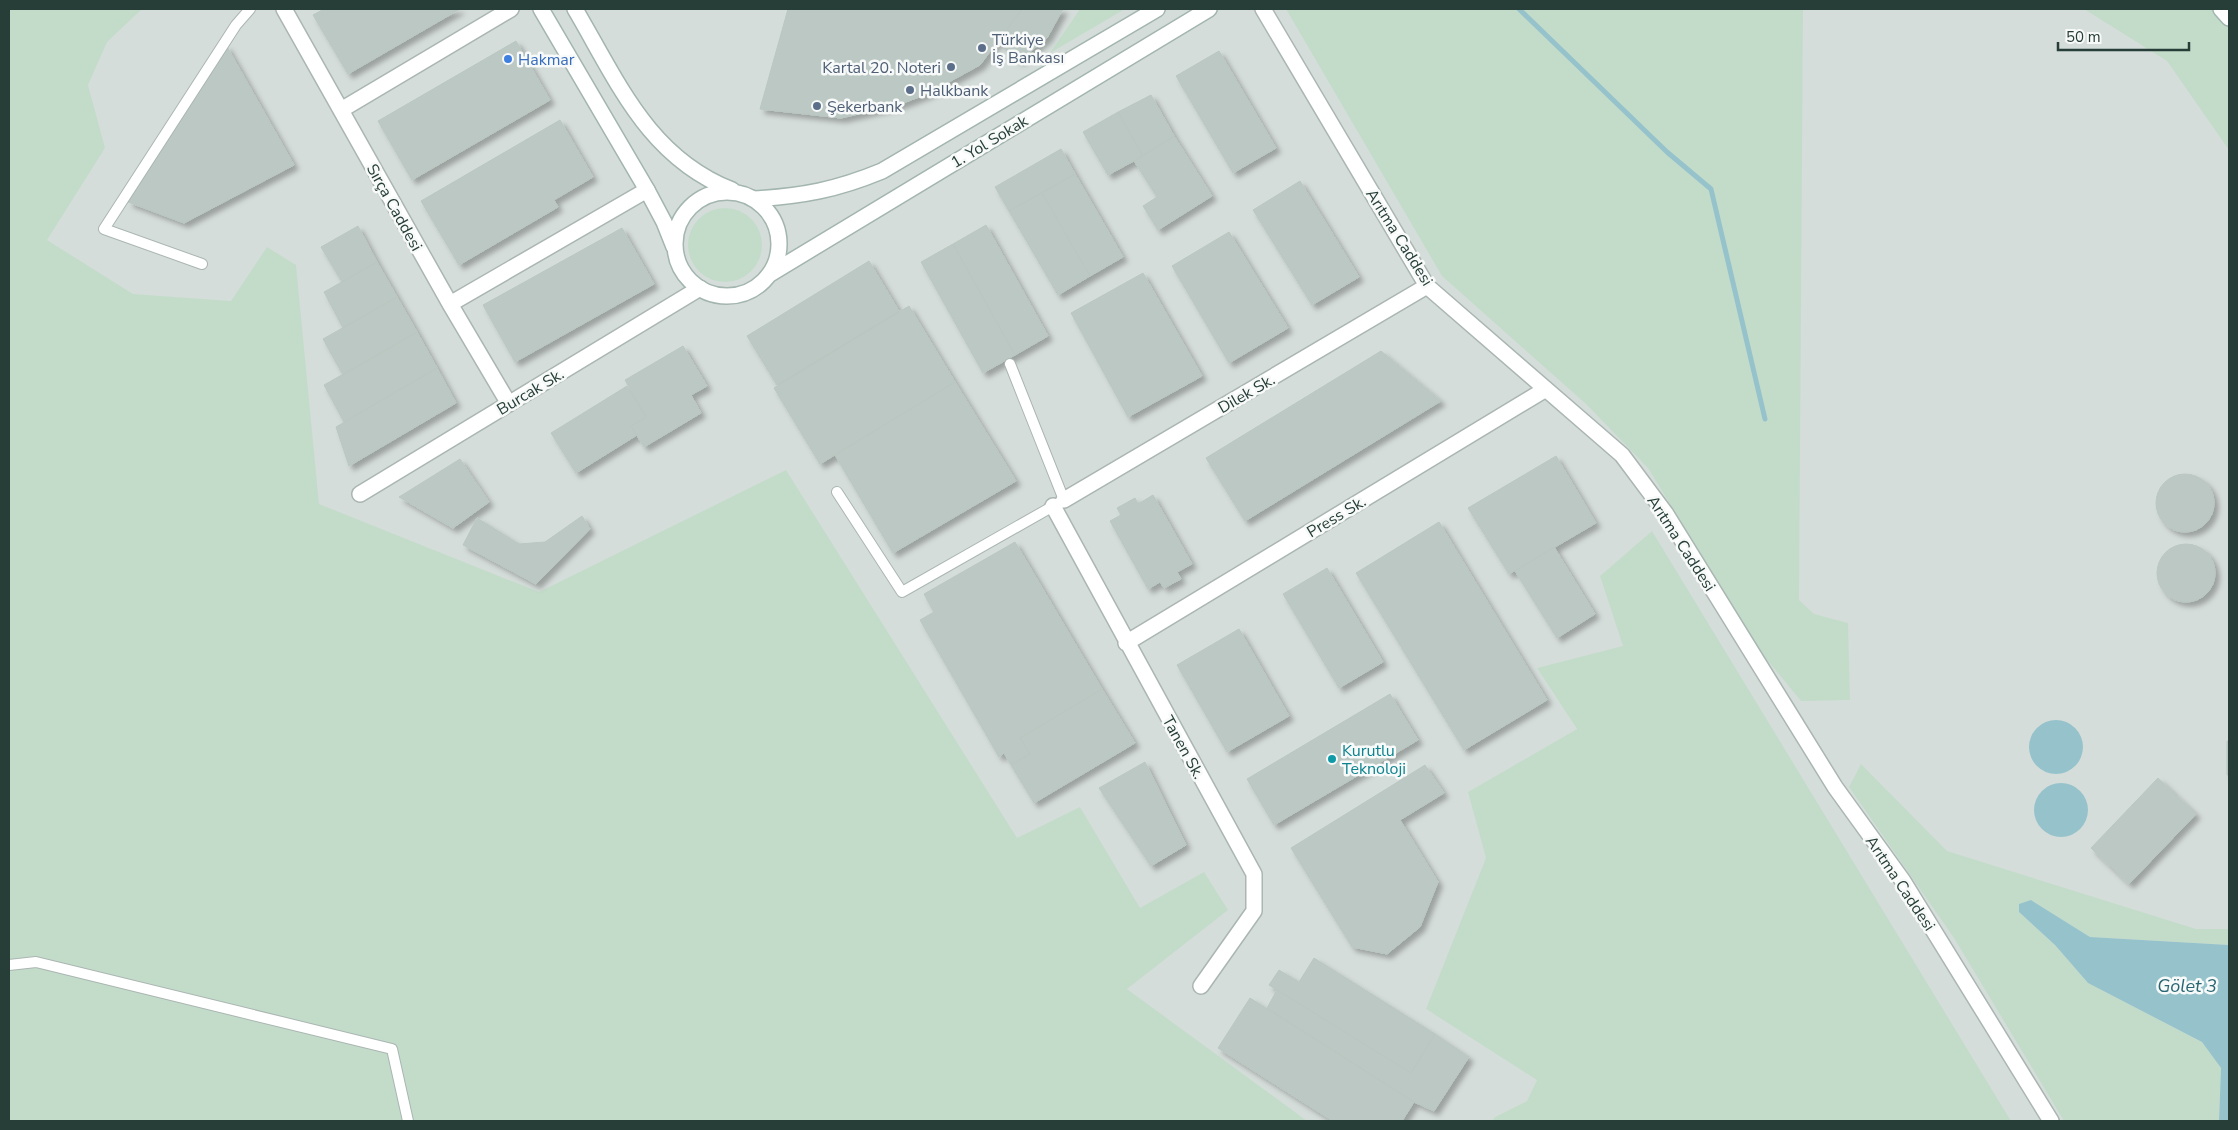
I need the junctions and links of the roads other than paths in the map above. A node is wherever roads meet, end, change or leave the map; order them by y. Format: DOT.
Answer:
graph roads {
  1 [pos="250,9"];
  2 [pos="284,9"];
  3 [pos="512,9"];
  4 [pos="541,9"];
  5 [pos="574,9"];
  6 [pos="1157,9"];
  7 [pos="1209,9"];
  8 [pos="1263,9"];
  9 [pos="2221,9"];
  10 [pos="2229,18"];
  11 [pos="341,110"];
  12 [pos="647,190"];
  13 [pos="748,197"];
  14 [pos="677,256"];
  15 [pos="202,264"];
  16 [pos="770,274"];
  17 [pos="1427,286"];
  18 [pos="700,288"];
  19 [pos="450,304"];
  20 [pos="1010,364"];
  21 [pos="1546,389"];
  22 [pos="509,404"];
  23 [pos="837,492"];
  24 [pos="360,494"];
  25 [pos="1059,503"];
  26 [pos="1126,643"];
  27 [pos="9,965"];
  28 [pos="1201,986"];
  29 [pos="408,1121"];
  30 [pos="2051,1121"];
  1 -- 15 [label="lane"];
  2 -- 11 [label="street, Sırça Caddesi"];
  3 -- 11 [label="street"];
  4 -- 12 [label="street, 1. Yol Sokak"];
  5 -- 13 [label="street, 1. Yol Sokak"];
  6 -- 13 [label="street, 1. Yol Sokak"];
  7 -- 16 [label="street, 1. Yol Sokak"];
  8 -- 17 [label="street, Arıtma Caddesi"];
  9 -- 10 [label="street"];
  11 -- 19 [label="street, Sırça Caddesi"];
  12 -- 14 [label="street, 1. Yol Sokak"];
  12 -- 19 [label="street"];
  13 -- 14 [label="street, 1. Yol Sokak"];
  13 -- 16 [label="street, 1. Yol Sokak"];
  14 -- 18 [label="street, 1. Yol Sokak"];
  16 -- 18 [label="street, 1. Yol Sokak"];
  17 -- 21 [label="street, Arıtma Caddesi"];
  17 -- 25 [label="street, Dilek Sk."];
  18 -- 22 [label="street, Burcak Sk."];
  19 -- 22 [label="street, Sırça Caddesi"];
  20 -- 25 [label="lane"];
  21 -- 26 [label="street, Press Sk."];
  21 -- 30 [label="street, Arıtma Caddesi"];
  22 -- 24 [label="street, Burcak Sk."];
  23 -- 25 [label="lane"];
  25 -- 26 [label="street, Tanen Sk."];
  26 -- 28 [label="street, Tanen Sk."];
  27 -- 29 [label="lane"];
}
